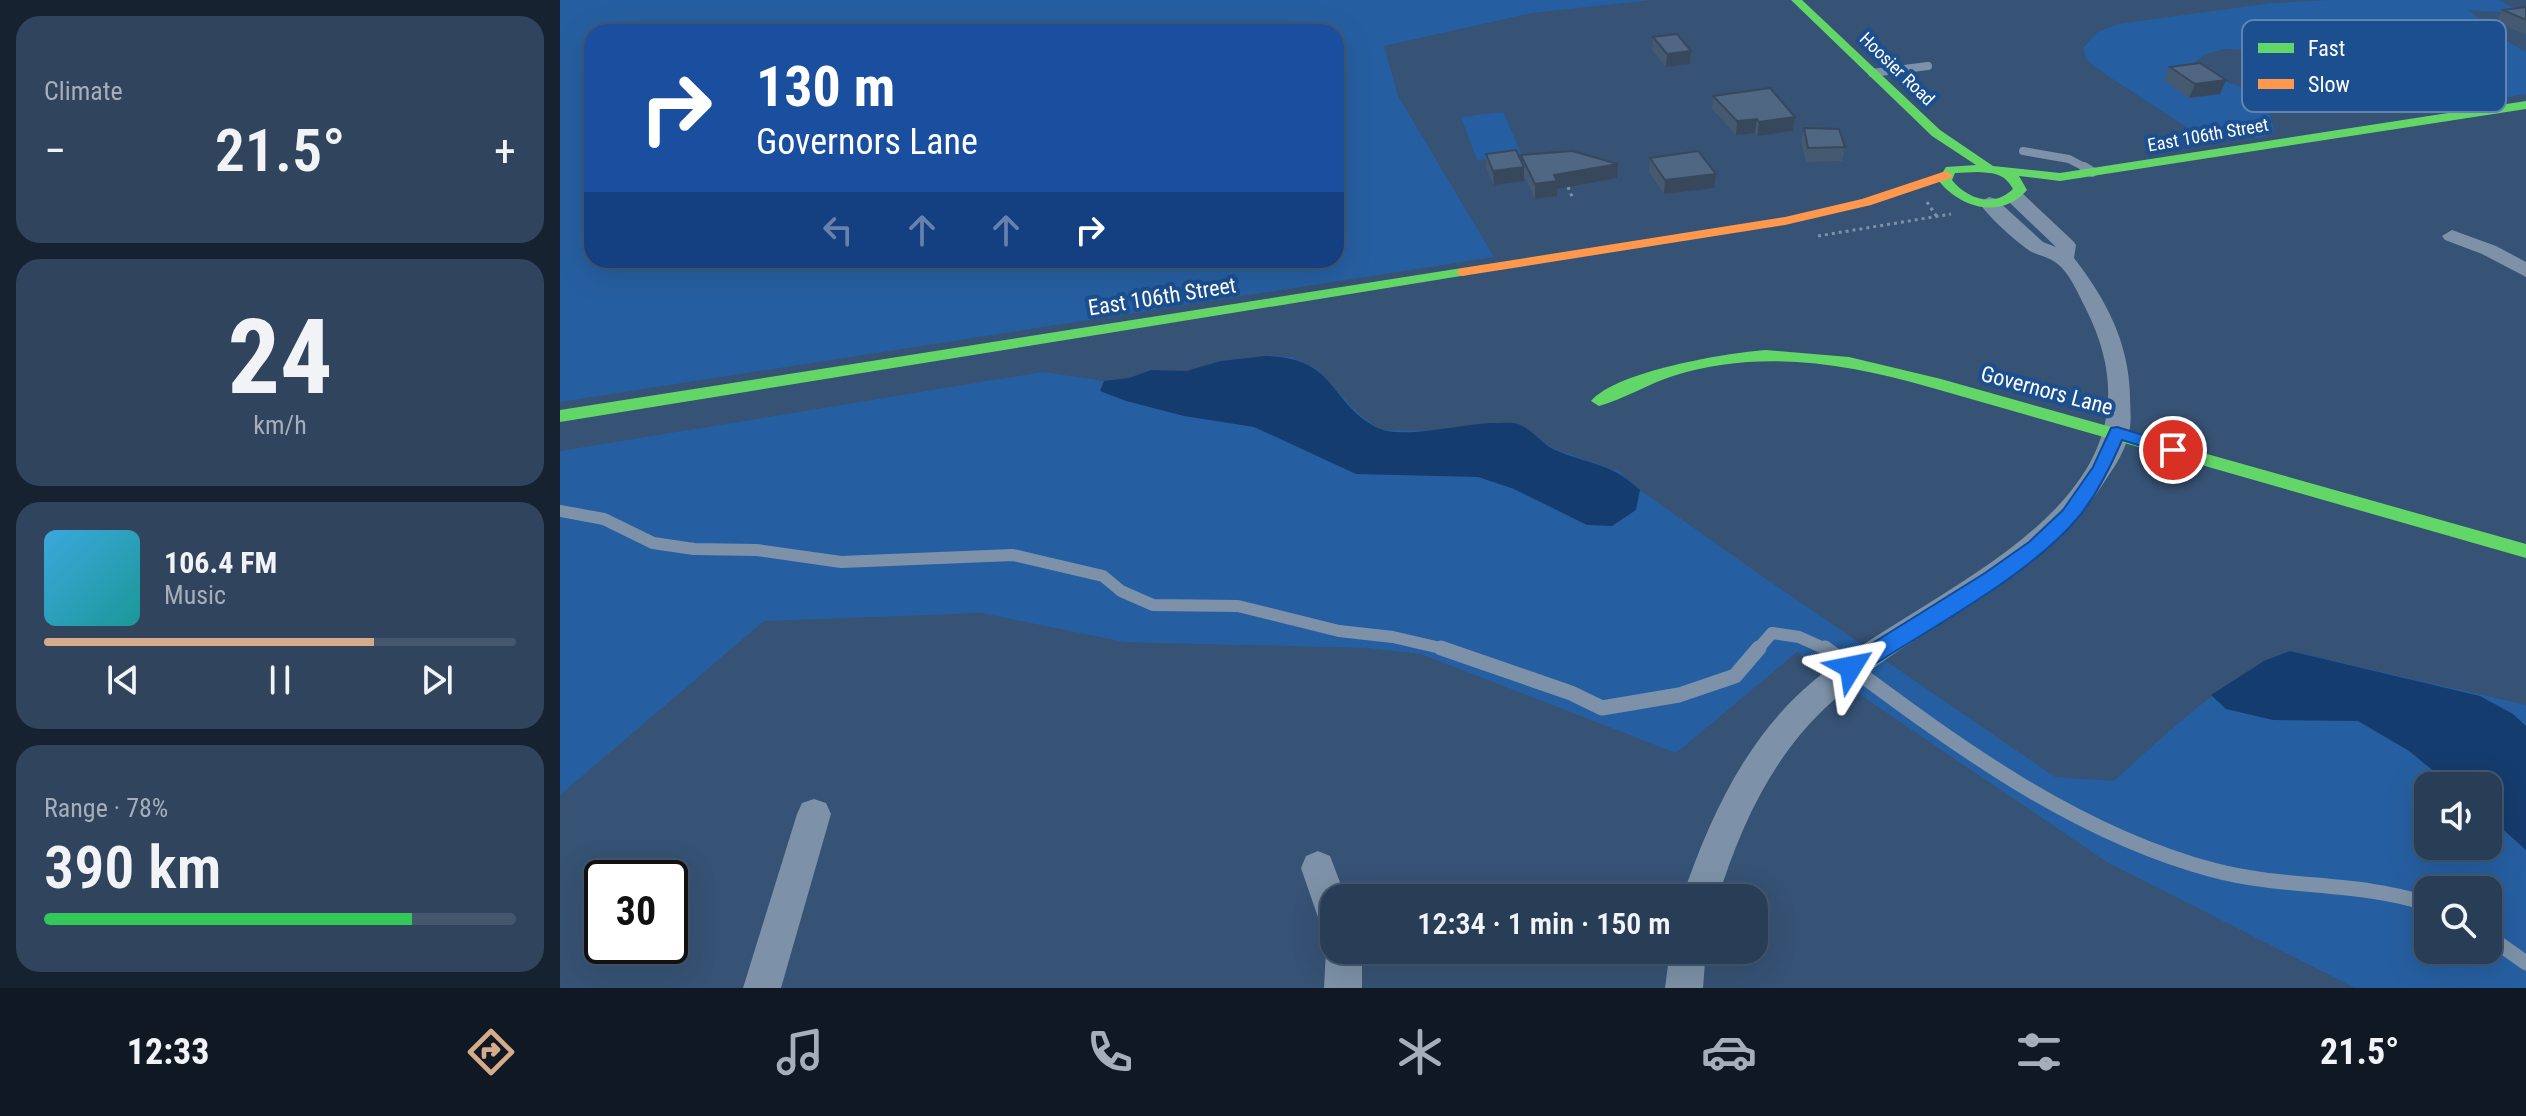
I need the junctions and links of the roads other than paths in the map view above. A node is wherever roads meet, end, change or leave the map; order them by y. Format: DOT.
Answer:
graph roads {
  1 [pos="1796,0"];
  2 [pos="1928,66"];
  3 [pos="1872,73"];
  4 [pos="2526,105"];
  5 [pos="2506,108"];
  6 [pos="2482,112"];
  7 [pos="1936,133"];
  8 [pos="2023,151"];
  9 [pos="2134,168"];
  10 [pos="1996,170"];
  11 [pos="1948,173"];
  12 [pos="2093,173"];
  13 [pos="2017,195"];
  14 [pos="1965,198"];
  15 [pos="1866,202"];
  16 [pos="1989,203"];
  17 [pos="2452,236"];
  18 [pos="2064,258"];
  19 [pos="2526,271"];
  20 [pos="1599,401"];
  21 [pos="560,416"];
  22 [pos="2117,432"];
  23 [pos="560,511"];
  24 [pos="2526,551"];
  25 [pos="1851,667"];
  26 [pos="814,814"];
  27 [pos="1318,868"];
  28 [pos="1324,884"];
  29 [pos="1705,884"];
  30 [pos="2414,898"];
  31 [pos="2502,946"];
  32 [pos="2526,963"];
  33 [pos="1344,964"];
  34 [pos="1687,964"];
  35 [pos="762,988"];
  36 [pos="1343,988"];
  37 [pos="1684,988"];
  1 -- 3 [label="street, Hoosier Road"];
  2 -- 3 [label="lane"];
  3 -- 7 [label="street, Hoosier Road"];
  4 -- 5 [label="street, East 106th Street"];
  6 -- 9 [label="street, East 106th Street"];
  7 -- 10 [label="street, Hoosier Road"];
  7 -- 11 [label="street, Hoosier Road"];
  8 -- 12 [label="lane"];
  9 -- 12 [label="street, East 106th Street"];
  9 -- 13 [label="street, East 106th Street"];
  10 -- 11 [label="street, East 106th Street"];
  10 -- 12 [label="street, East 106th Street"];
  10 -- 13 [label="street"];
  11 -- 14 [label="street, Hoosier Road"];
  11 -- 15 [label="street, East 106th Street"];
  13 -- 16 [label="street, East 106th Street"];
  13 -- 18 [label="street"];
  14 -- 15 [label="street, East 106th Street"];
  14 -- 16 [label="street, East 106th Street"];
  15 -- 21 [label="street, East 106th Street"];
  16 -- 18 [label="street"];
  17 -- 19 [label="street"];
  18 -- 22 [label="street"];
  20 -- 22 [label="street, Governors Lane"];
  22 -- 24 [label="street, Governors Lane"];
  22 -- 25 [label="street"];
  23 -- 25 [label="lane"];
  25 -- 29 [label="street"];
  25 -- 30 [label="lane"];
  26 -- 35 [label="street"];
  27 -- 28 [label="street"];
  31 -- 32 [label="lane"];
  33 -- 36 [label="street"];
  34 -- 37 [label="street"];
}
